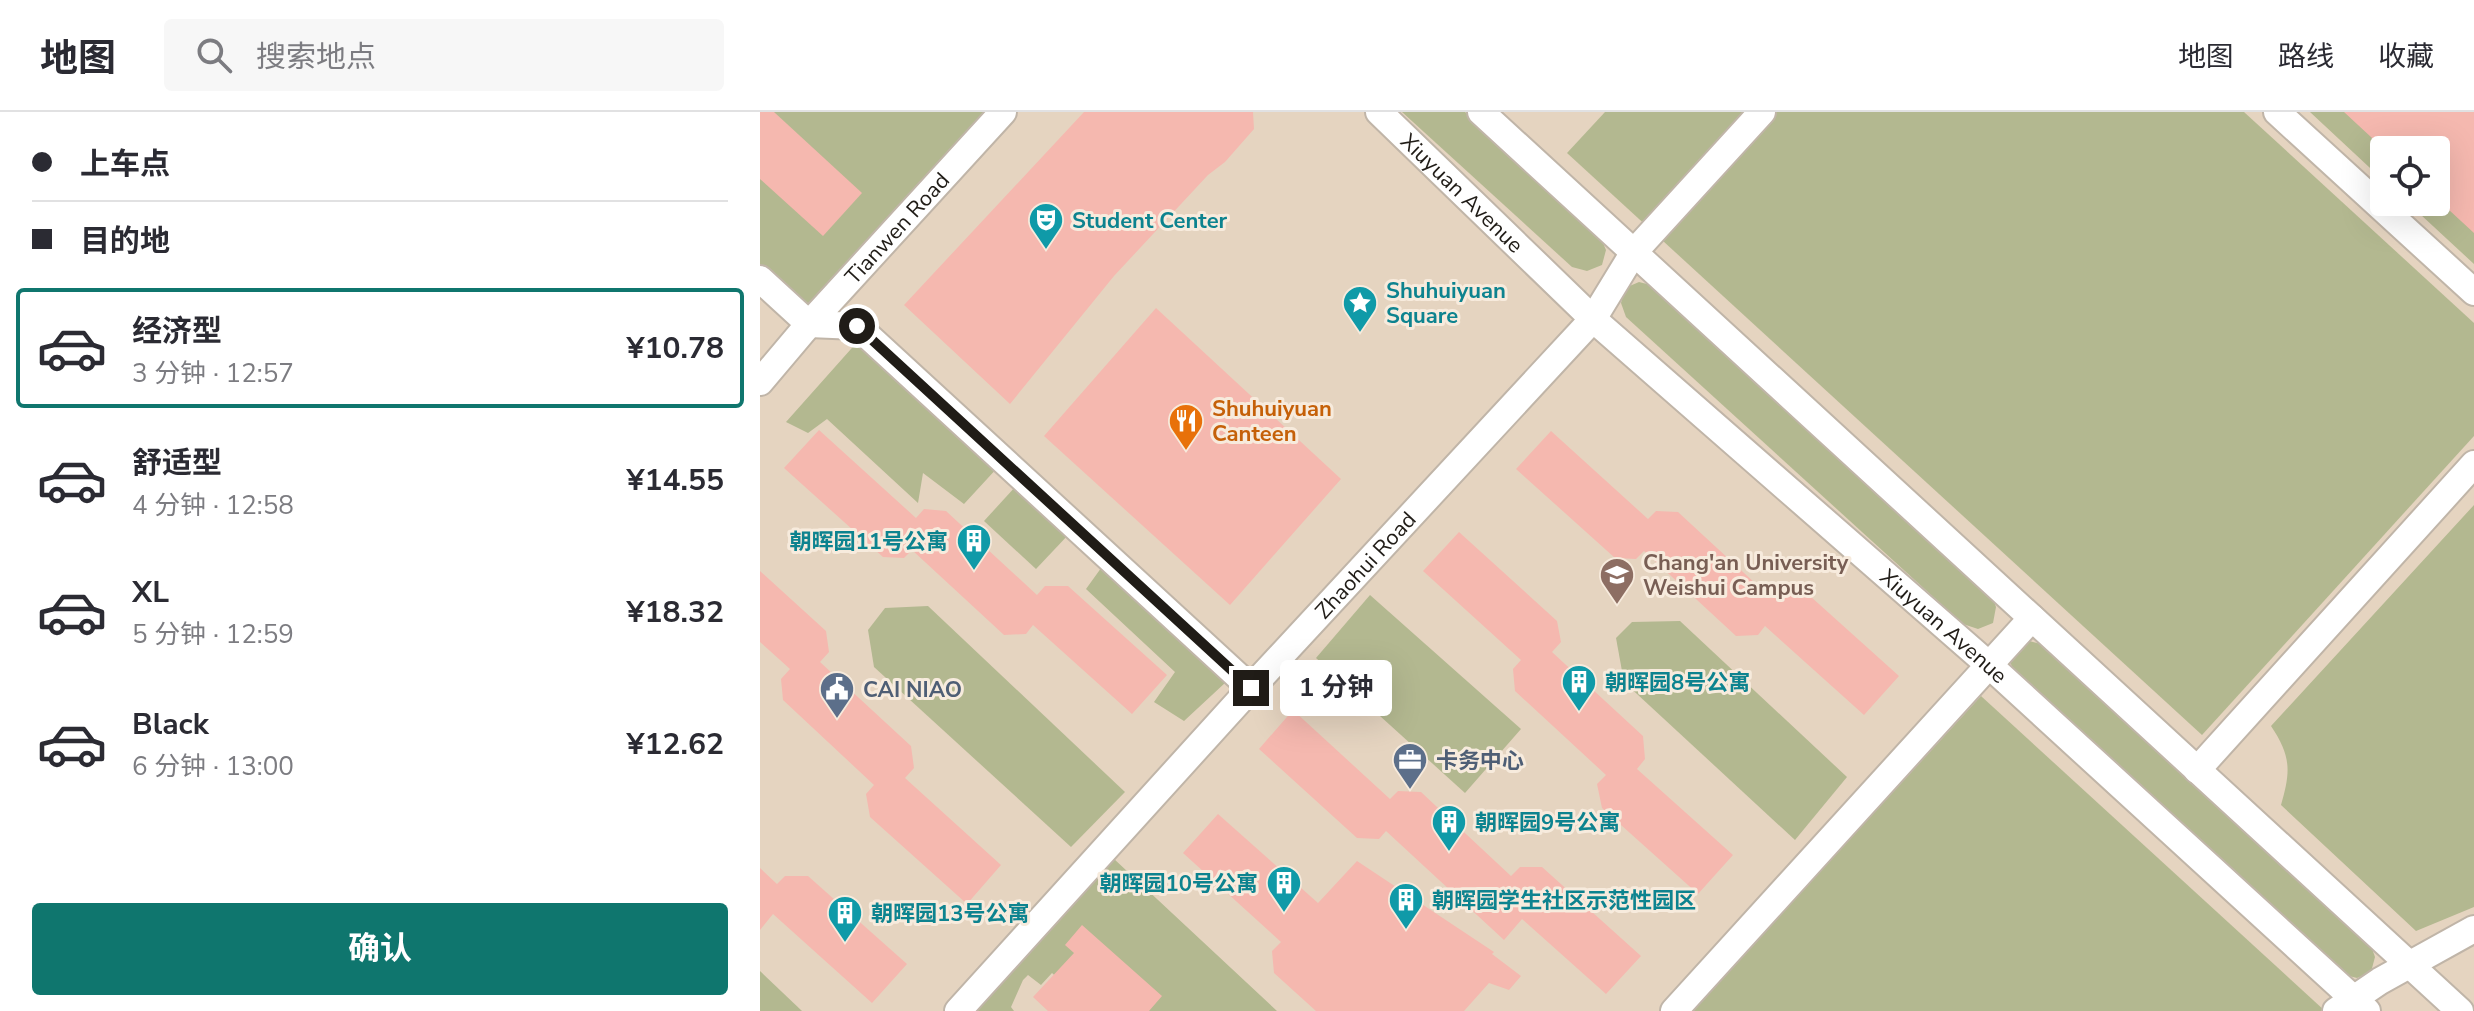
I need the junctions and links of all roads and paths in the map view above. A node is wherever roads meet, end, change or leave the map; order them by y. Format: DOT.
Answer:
graph roads {
  1 [pos="1003,112"];
  2 [pos="1379,112"];
  3 [pos="1481,112"];
  4 [pos="1762,112"];
  5 [pos="2277,112"];
  6 [pos="1634,252"];
  7 [pos="760,279"];
  8 [pos="2474,292"];
  9 [pos="1593,319"];
  10 [pos="809,324"];
  11 [pos="760,382"];
  12 [pos="2474,464"];
  13 [pos="2032,618"];
  14 [pos="1989,665"];
  15 [pos="1251,688"];
  16 [pos="2197,770"];
  17 [pos="2474,929"];
  18 [pos="2409,964"];
  19 [pos="2352,1007"];
  20 [pos="958,1011"];
  21 [pos="1674,1011"];
  22 [pos="2460,1011"];
  1 -- 10 [label="street, Tianwen Road"];
  2 -- 9 [label="street, Xiuyuan Avenue"];
  3 -- 6 [label="street"];
  4 -- 6 [label="street, Zhaohui Road"];
  5 -- 8 [label="street"];
  6 -- 9 [label="street, Zhaohui Road"];
  6 -- 13 [label="street"];
  7 -- 10 [label="street"];
  9 -- 14 [label="street, Xiuyuan Avenue"];
  9 -- 15 [label="street, Zhaohui Road"];
  10 -- 11 [label="street, Tianwen Road"];
  10 -- 15 [label="street"];
  12 -- 16 [label="street"];
  13 -- 14 [label="street"];
  13 -- 16 [label="street"];
  14 -- 19 [label="street, Xiuyuan Avenue"];
  14 -- 21 [label="street"];
  15 -- 20 [label="street, Zhaohui Road"];
  16 -- 18 [label="street"];
  17 -- 18 [label="street"];
  18 -- 19 [label="street"];
  18 -- 22 [label="street"];
}
